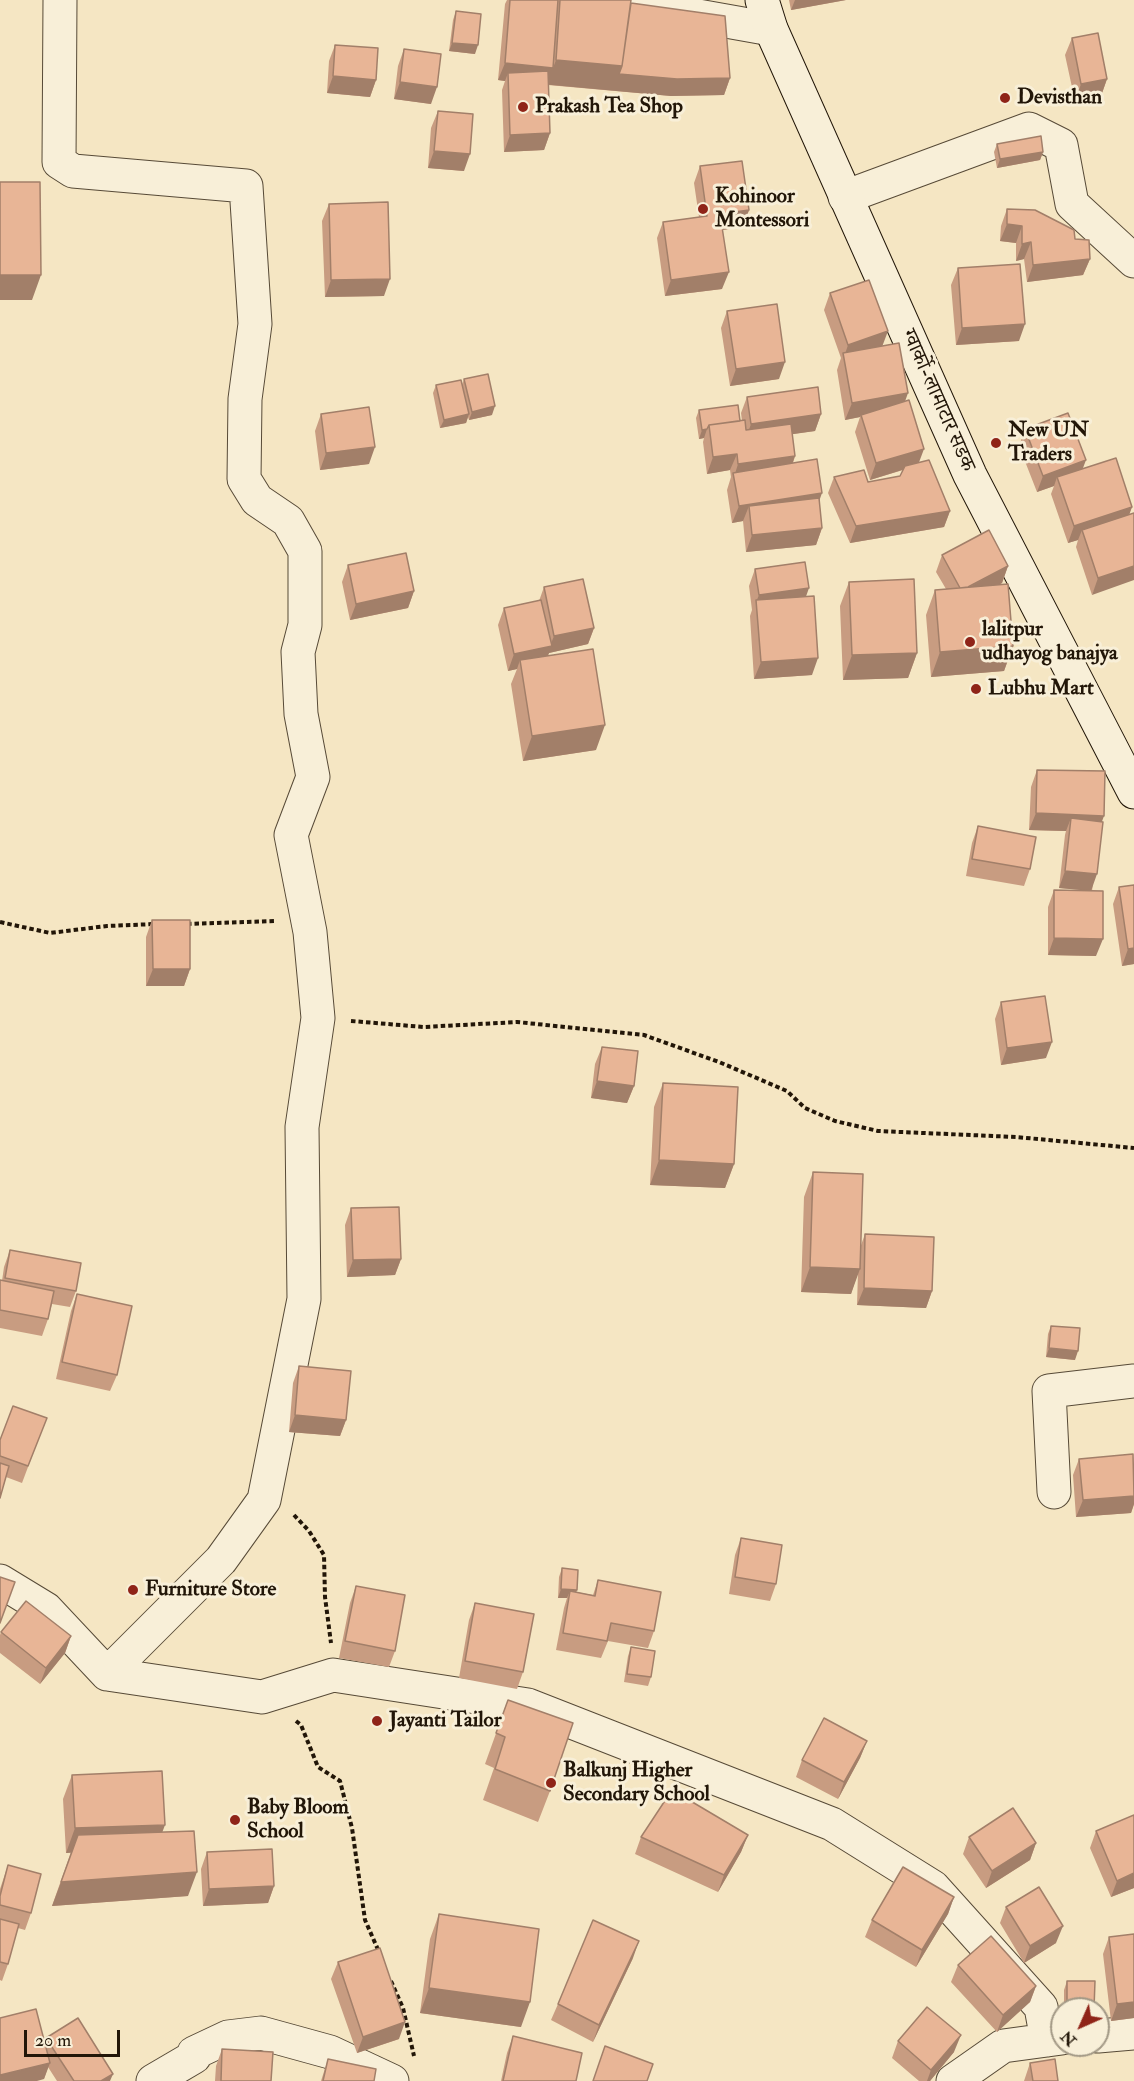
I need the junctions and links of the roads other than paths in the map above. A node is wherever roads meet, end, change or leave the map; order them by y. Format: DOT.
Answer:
graph roads {
  1 [pos="60,0"];
  2 [pos="608,0"];
  3 [pos="766,14"];
  4 [pos="845,197"];
  5 [pos="1134,261"];
  6 [pos="1134,792"];
  7 [pos="1134,1381"];
  8 [pos="1054,1492"];
  9 [pos="0,1581"];
  10 [pos="107,1674"];
  11 [pos="1050,2029"];
  12 [pos="1134,2033"];
  13 [pos="1110,2035"];
  14 [pos="1050,2040"];
  15 [pos="404,2071"];
  16 [pos="153,2081"];
  17 [pos="953,2081"];
  1 -- 10 [label="street"];
  2 -- 3 [label="street"];
  3 -- 4 [label="street, ग्वार्को-लामाटार सडक"];
  4 -- 5 [label="street"];
  4 -- 6 [label="street, ग्वार्को-लामाटार सडक"];
  7 -- 8 [label="street"];
  9 -- 10 [label="street"];
  10 -- 11 [label="street"];
  12 -- 13 [label="street"];
  14 -- 17 [label="street"];
  15 -- 16 [label="street"];
}
